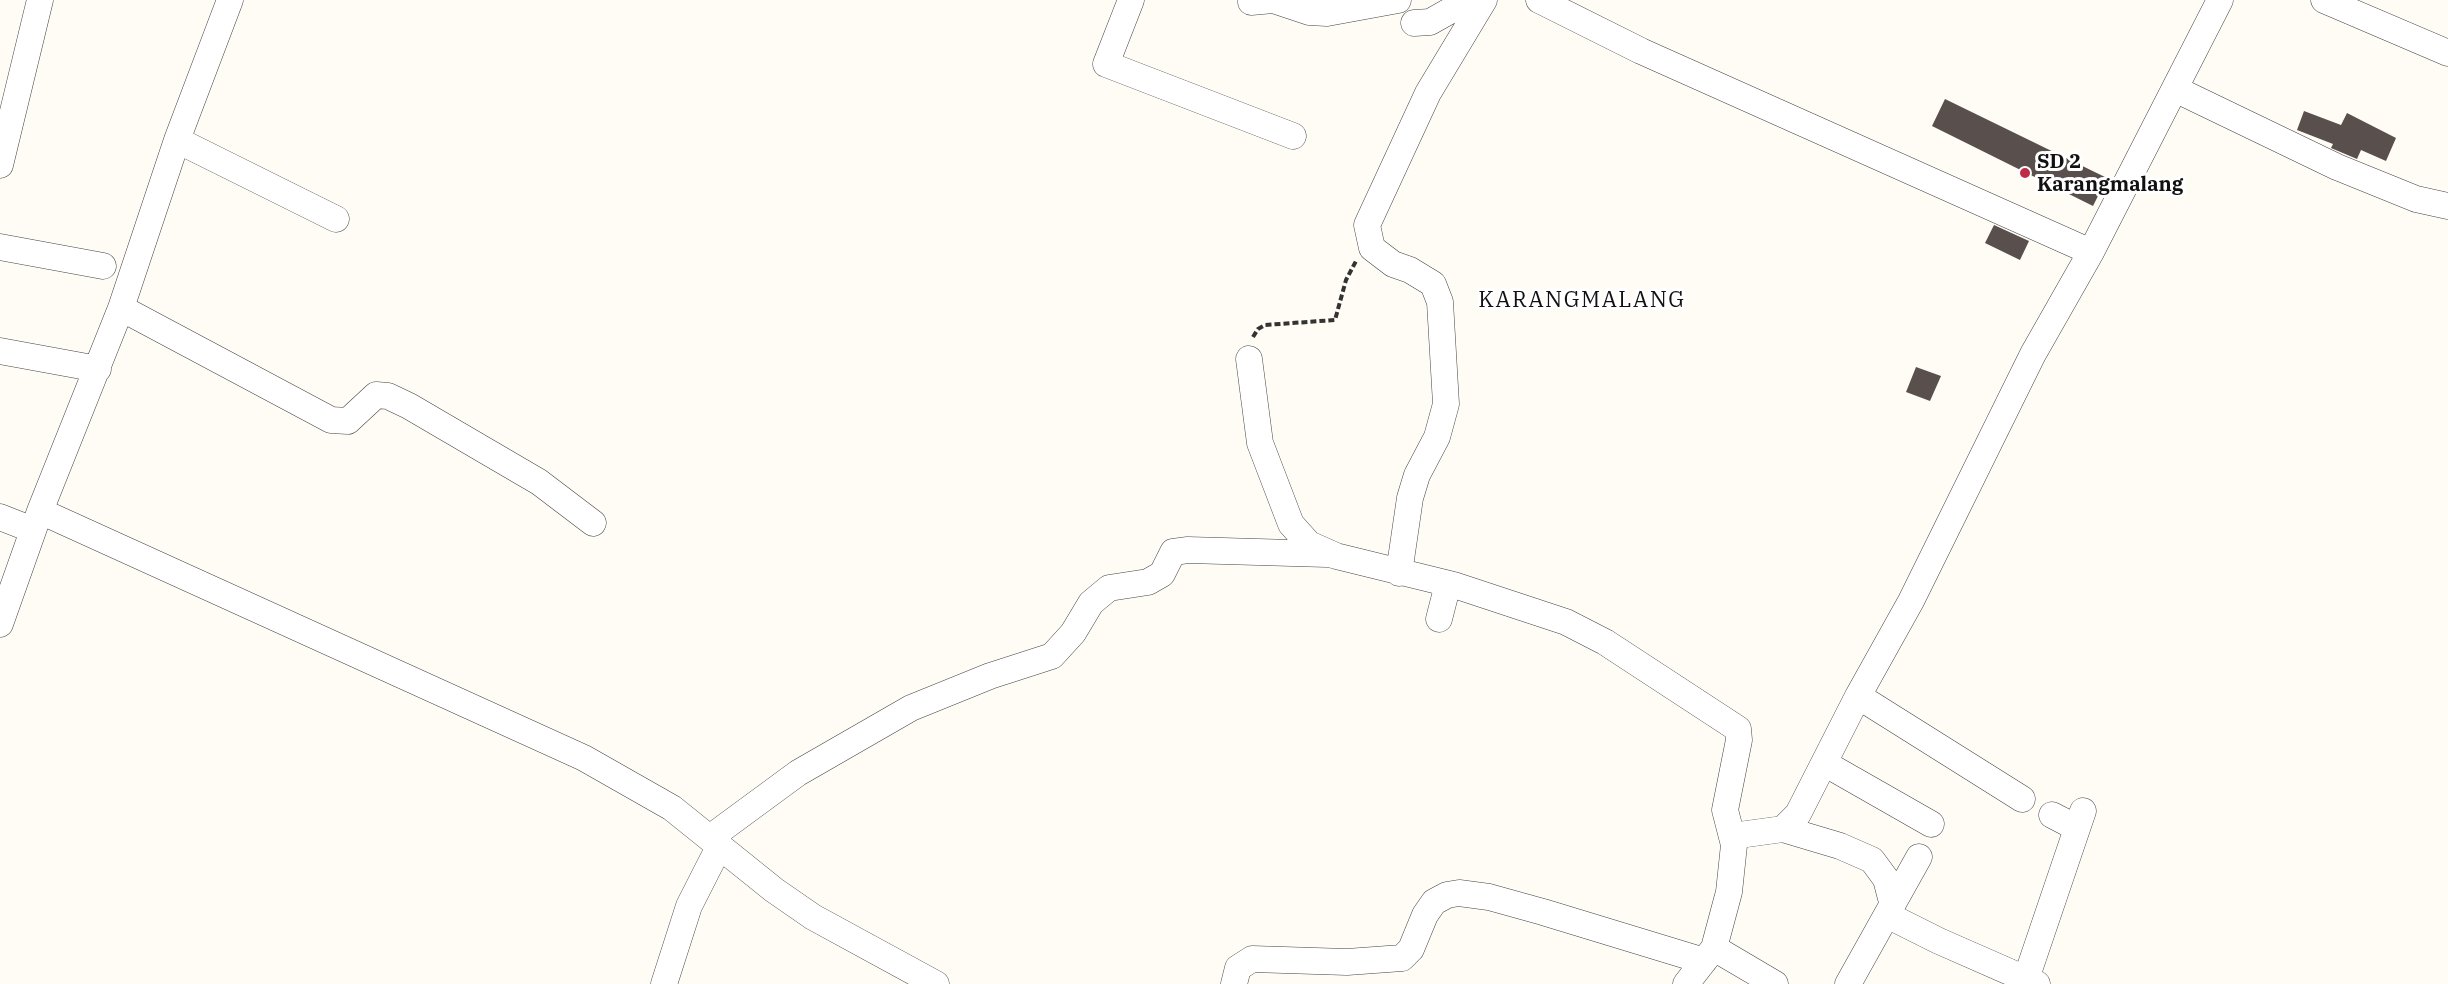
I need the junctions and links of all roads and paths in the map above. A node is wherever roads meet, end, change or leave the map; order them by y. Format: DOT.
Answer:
graph roads {
  1 [pos="40,0"];
  2 [pos="230,0"];
  3 [pos="1131,0"];
  4 [pos="1398,0"];
  5 [pos="1469,0"];
  6 [pos="1484,0"];
  7 [pos="1539,0"];
  8 [pos="2220,0"];
  9 [pos="2324,0"];
  10 [pos="1251,2"];
  11 [pos="1413,23"];
  12 [pos="2448,53"];
  13 [pos="1431,88"];
  14 [pos="2175,89"];
  15 [pos="1293,135"];
  16 [pos="177,140"];
  17 [pos="0,165"];
  18 [pos="2448,206"];
  19 [pos="336,219"];
  20 [pos="1369,244"];
  21 [pos="0,247"];
  22 [pos="2091,252"];
  23 [pos="103,266"];
  24 [pos="121,308"];
  25 [pos="0,351"];
  26 [pos="1249,358"];
  27 [pos="98,369"];
  28 [pos="0,517"];
  29 [pos="37,520"];
  30 [pos="592,523"];
  31 [pos="1331,554"];
  32 [pos="1399,573"];
  33 [pos="1448,584"];
  34 [pos="1439,619"];
  35 [pos="0,624"];
  36 [pos="1858,696"];
  37 [pos="1824,764"];
  38 [pos="2022,799"];
  39 [pos="2052,815"];
  40 [pos="1931,824"];
  41 [pos="1783,829"];
  42 [pos="1732,836"];
  43 [pos="716,841"];
  44 [pos="1919,857"];
  45 [pos="1889,909"];
  46 [pos="1709,955"];
  47 [pos="2032,982"];
  48 [pos="664,984"];
  49 [pos="936,984"];
  50 [pos="1234,984"];
  51 [pos="1686,984"];
  52 [pos="1775,984"];
  53 [pos="1848,984"];
  1 -- 17 [label="street"];
  2 -- 16 [label="street"];
  3 -- 15 [label="street"];
  4 -- 10 [label="street"];
  5 -- 11 [label="street"];
  5 -- 13 [label="street"];
  6 -- 13 [label="street"];
  7 -- 22 [label="street"];
  8 -- 14 [label="street"];
  9 -- 12 [label="street"];
  13 -- 20 [label="street"];
  14 -- 18 [label="street"];
  14 -- 22 [label="street"];
  16 -- 19 [label="street"];
  16 -- 24 [label="street"];
  20 -- 26 [label="path"];
  20 -- 32 [label="street"];
  21 -- 23 [label="street"];
  22 -- 36 [label="street"];
  24 -- 27 [label="street"];
  24 -- 30 [label="street"];
  25 -- 27 [label="street"];
  26 -- 31 [label="street"];
  27 -- 29 [label="street"];
  28 -- 29 [label="street"];
  29 -- 35 [label="street"];
  29 -- 43 [label="street"];
  31 -- 32 [label="street"];
  31 -- 43 [label="street"];
  32 -- 33 [label="street"];
  33 -- 34 [label="street"];
  33 -- 42 [label="street"];
  36 -- 37 [label="street"];
  36 -- 38 [label="street"];
  37 -- 40 [label="street"];
  37 -- 41 [label="street"];
  39 -- 47 [label="street"];
  41 -- 42 [label="street"];
  41 -- 45 [label="street"];
  42 -- 46 [label="street"];
  43 -- 48 [label="street"];
  43 -- 49 [label="street"];
  44 -- 45 [label="street"];
  45 -- 47 [label="street"];
  45 -- 53 [label="street"];
  46 -- 50 [label="street"];
  46 -- 51 [label="street"];
  46 -- 52 [label="street"];
}
